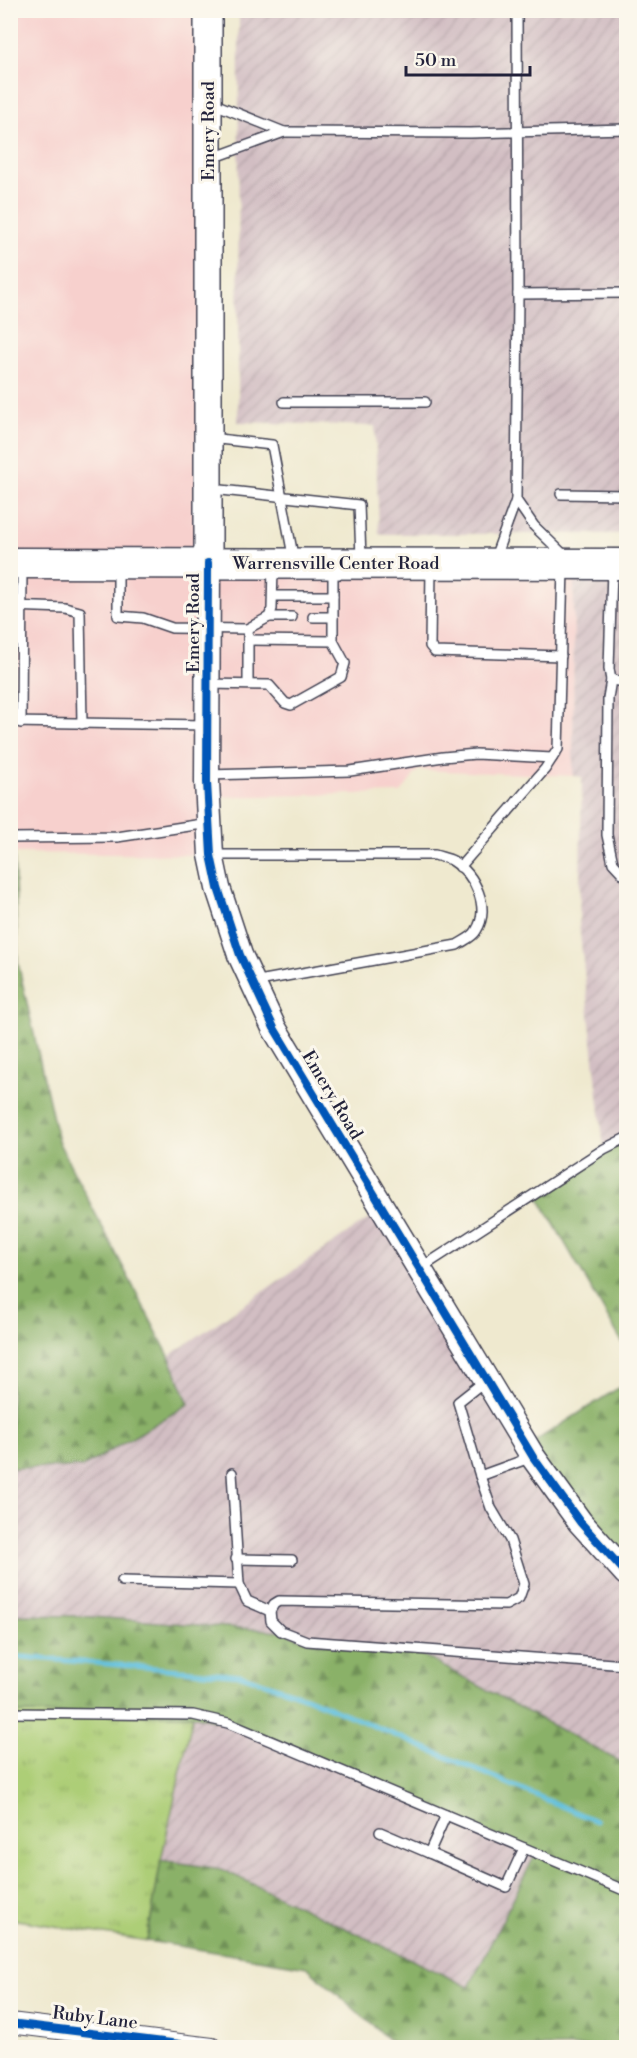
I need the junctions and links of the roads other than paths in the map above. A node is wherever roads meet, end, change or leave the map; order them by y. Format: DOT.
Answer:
graph roads {
  1 [pos="208,10"];
  2 [pos="517,10"];
  3 [pos="208,102"];
  4 [pos="627,129"];
  5 [pos="284,132"];
  6 [pos="518,132"];
  7 [pos="208,160"];
  8 [pos="627,293"];
  9 [pos="518,294"];
  10 [pos="284,402"];
  11 [pos="425,402"];
  12 [pos="207,438"];
  13 [pos="208,488"];
  14 [pos="561,494"];
  15 [pos="627,495"];
  16 [pos="284,498"];
  17 [pos="516,500"];
  18 [pos="16,562"];
  19 [pos="118,563"];
  20 [pos="208,563"];
  21 [pos="284,563"];
  22 [pos="347,563"];
  23 [pos="431,564"];
  24 [pos="492,564"];
  25 [pos="569,564"];
  26 [pos="619,564"];
  27 [pos="273,596"];
  28 [pos="333,596"];
  29 [pos="21,605"];
  30 [pos="10,606"];
  31 [pos="269,617"];
  32 [pos="292,617"];
  33 [pos="313,617"];
  34 [pos="333,617"];
  35 [pos="207,628"];
  36 [pos="247,629"];
  37 [pos="248,640"];
  38 [pos="333,641"];
  39 [pos="561,656"];
  40 [pos="611,680"];
  41 [pos="627,682"];
  42 [pos="207,684"];
  43 [pos="248,684"];
  44 [pos="10,722"];
  45 [pos="21,723"];
  46 [pos="82,724"];
  47 [pos="207,725"];
  48 [pos="552,758"];
  49 [pos="207,775"];
  50 [pos="208,823"];
  51 [pos="10,838"];
  52 [pos="211,855"];
  53 [pos="460,867"];
  54 [pos="627,877"];
  55 [pos="252,982"];
  56 [pos="627,1138"];
  57 [pos="419,1269"];
  58 [pos="486,1380"];
  59 [pos="533,1457"];
  60 [pos="232,1473"];
  61 [pos="480,1476"];
  62 [pos="236,1559"];
  63 [pos="292,1560"];
  64 [pos="627,1573"];
  65 [pos="122,1581"];
  66 [pos="239,1584"];
  67 [pos="270,1611"];
  68 [pos="627,1665"];
  69 [pos="10,1713"];
  70 [pos="446,1815"];
  71 [pos="380,1832"];
  72 [pos="524,1848"];
  73 [pos="429,1853"];
  74 [pos="627,1891"];
  75 [pos="10,2023"];
  76 [pos="212,2048"];
  1 -- 3 [label="main road, Emery Road"];
  2 -- 6 [label="lane"];
  3 -- 5 [label="lane"];
  3 -- 7 [label="main road, Emery Road"];
  4 -- 6 [label="lane"];
  5 -- 6 [label="lane"];
  5 -- 7 [label="lane"];
  6 -- 9 [label="lane"];
  7 -- 12 [label="main road, Emery Road"];
  8 -- 9 [label="lane"];
  9 -- 17 [label="lane"];
  10 -- 11 [label="lane"];
  12 -- 13 [label="main road, Emery Road"];
  12 -- 16 [label="lane"];
  13 -- 16 [label="lane"];
  13 -- 20 [label="main road, Emery Road"];
  14 -- 15 [label="lane"];
  16 -- 21 [label="lane"];
  16 -- 22 [label="lane"];
  17 -- 24 [label="lane"];
  17 -- 25 [label="lane"];
  18 -- 19 [label="main road, Warrensville Center Road"];
  18 -- 29 [label="lane"];
  19 -- 20 [label="main road, Warrensville Center Road"];
  19 -- 35 [label="lane"];
  20 -- 21 [label="main road, Warrensville Center Road"];
  20 -- 35 [label="street, Emery Road"];
  21 -- 22 [label="main road, Warrensville Center Road"];
  21 -- 27 [label="lane"];
  22 -- 23 [label="main road, Warrensville Center Road"];
  22 -- 28 [label="lane"];
  23 -- 24 [label="main road, Warrensville Center Road"];
  23 -- 39 [label="lane"];
  24 -- 25 [label="main road, Warrensville Center Road"];
  25 -- 26 [label="main road, Warrensville Center Road"];
  25 -- 39 [label="lane"];
  26 -- 40 [label="lane"];
  27 -- 28 [label="lane"];
  27 -- 31 [label="lane"];
  28 -- 34 [label="lane"];
  29 -- 30 [label="lane"];
  29 -- 45 [label="lane"];
  29 -- 46 [label="lane"];
  31 -- 32 [label="lane"];
  31 -- 36 [label="lane"];
  33 -- 34 [label="lane"];
  34 -- 38 [label="lane"];
  35 -- 36 [label="lane"];
  35 -- 42 [label="street, Emery Road"];
  36 -- 37 [label="lane"];
  37 -- 38 [label="lane"];
  37 -- 43 [label="lane"];
  38 -- 43 [label="lane"];
  39 -- 48 [label="lane"];
  40 -- 41 [label="lane"];
  40 -- 54 [label="lane"];
  42 -- 43 [label="lane"];
  42 -- 47 [label="street, Emery Road"];
  44 -- 45 [label="lane"];
  45 -- 46 [label="lane"];
  46 -- 47 [label="lane"];
  47 -- 49 [label="street, Emery Road"];
  48 -- 49 [label="lane"];
  48 -- 53 [label="lane"];
  49 -- 50 [label="street, Emery Road"];
  50 -- 51 [label="lane"];
  50 -- 52 [label="street, Emery Road"];
  52 -- 53 [label="lane"];
  52 -- 55 [label="street, Emery Road"];
  53 -- 55 [label="lane"];
  55 -- 57 [label="street, Emery Road"];
  56 -- 57 [label="lane"];
  57 -- 58 [label="street, Emery Road"];
  58 -- 59 [label="street, Emery Road"];
  58 -- 61 [label="lane"];
  59 -- 61 [label="lane"];
  59 -- 64 [label="street, Emery Road"];
  60 -- 62 [label="lane"];
  61 -- 67 [label="lane"];
  62 -- 63 [label="lane"];
  62 -- 66 [label="lane"];
  65 -- 66 [label="lane"];
  66 -- 67 [label="lane"];
  67 -- 68 [label="lane"];
  69 -- 70 [label="lane"];
  70 -- 72 [label="lane"];
  70 -- 73 [label="lane"];
  71 -- 73 [label="lane"];
  72 -- 73 [label="lane"];
  72 -- 74 [label="lane"];
  75 -- 76 [label="street, Ruby Lane"];
}
